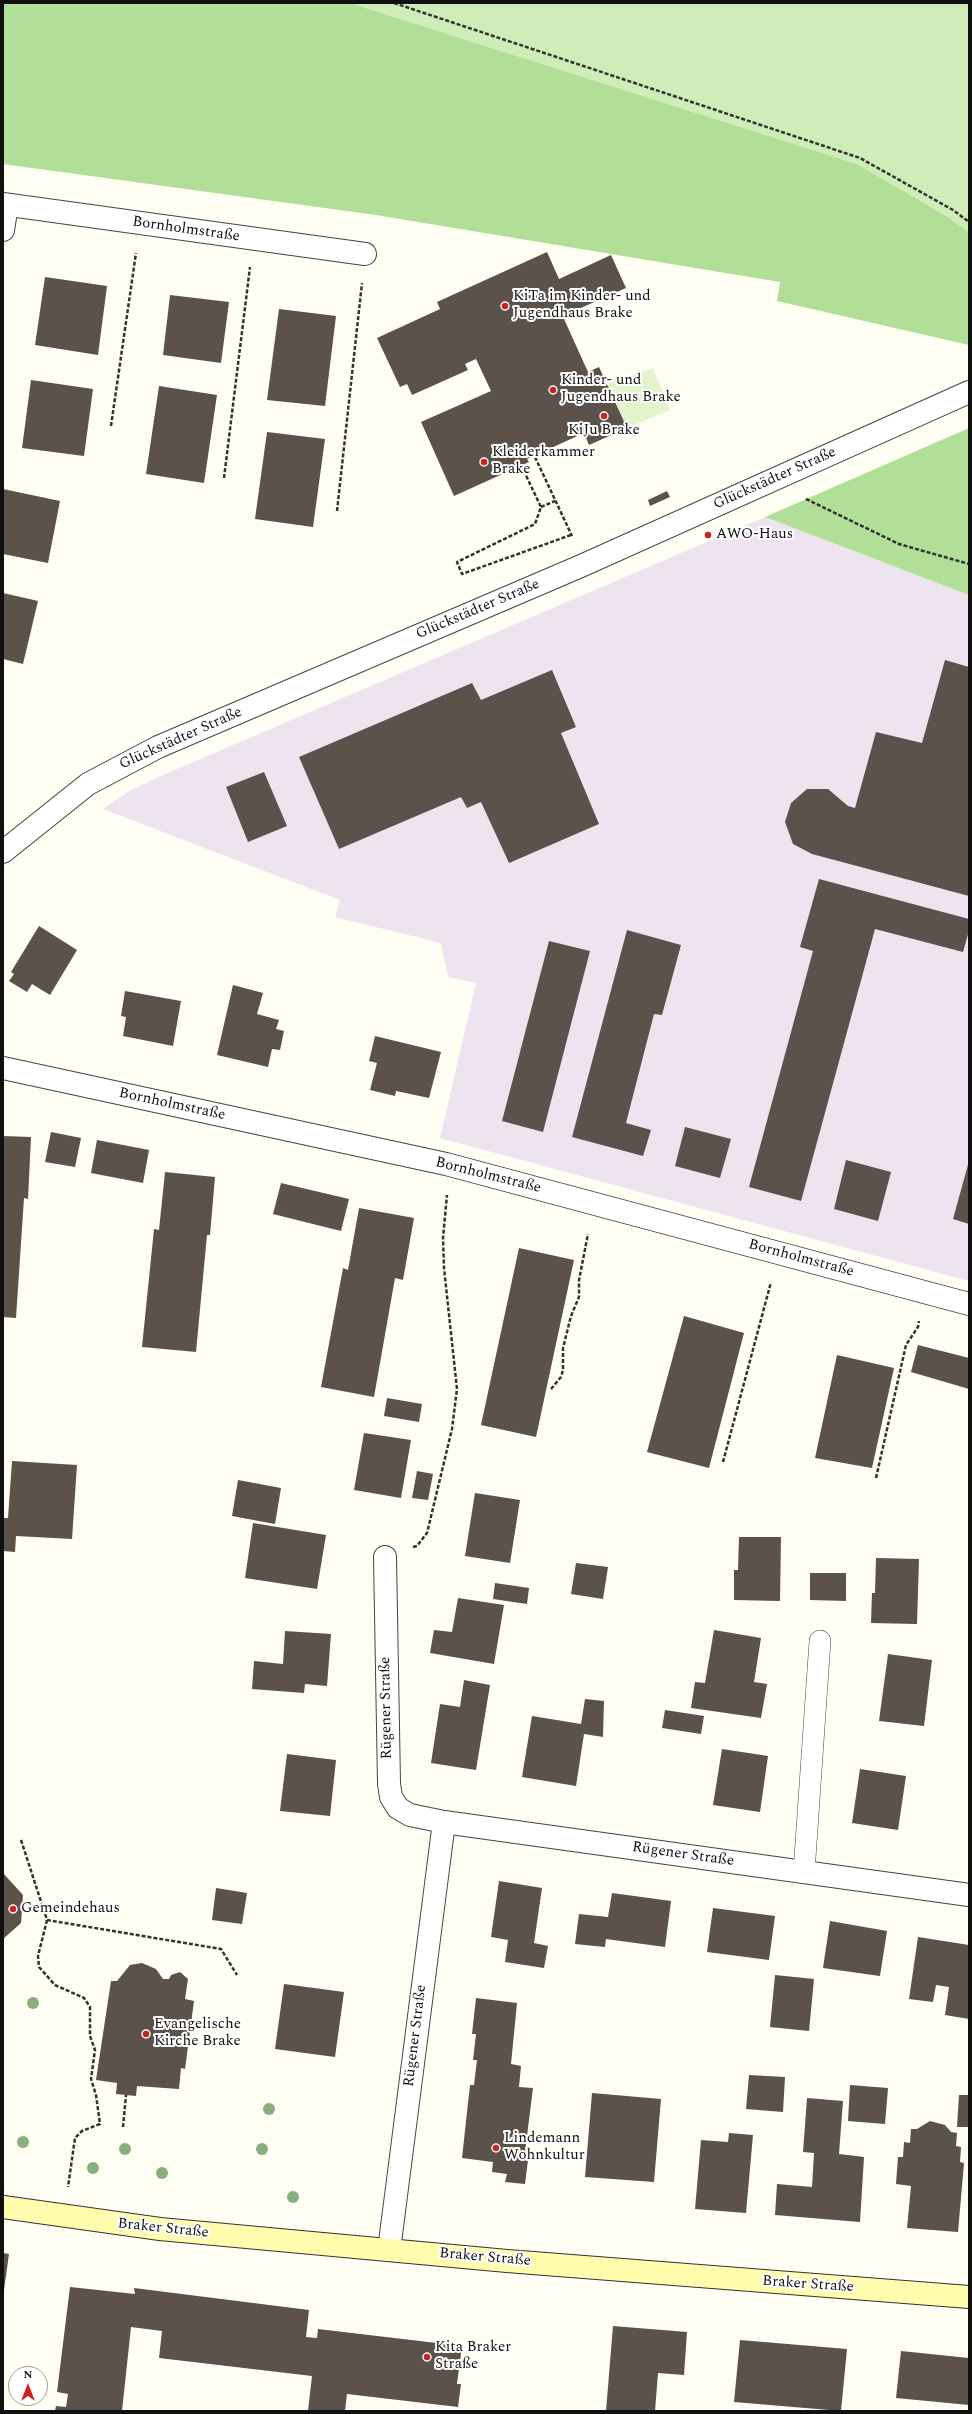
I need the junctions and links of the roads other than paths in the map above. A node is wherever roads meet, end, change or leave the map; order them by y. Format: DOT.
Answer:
graph roads {
  1 [pos="5,205"];
  2 [pos="3,230"];
  3 [pos="365,254"];
  4 [pos="969,392"];
  5 [pos="3,852"];
  6 [pos="3,1068"];
  7 [pos="969,1304"];
  8 [pos="384,1557"];
  9 [pos="820,1641"];
  10 [pos="444,1822"];
  11 [pos="804,1872"];
  12 [pos="969,1895"];
  13 [pos="3,2207"];
  14 [pos="388,2250"];
  15 [pos="969,2297"];
  1 -- 2 [label="street, Bornholmstraße"];
  1 -- 3 [label="street, Bornholmstraße"];
  4 -- 5 [label="street, Glückstädter Straße"];
  6 -- 7 [label="street, Bornholmstraße"];
  8 -- 10 [label="street, Rügener Straße"];
  9 -- 11 [label="lane"];
  10 -- 11 [label="street, Rügener Straße"];
  10 -- 14 [label="street, Rügener Straße"];
  11 -- 12 [label="street, Rügener Straße"];
  13 -- 14 [label="main road, Braker Straße"];
  14 -- 15 [label="main road, Braker Straße"];
}
